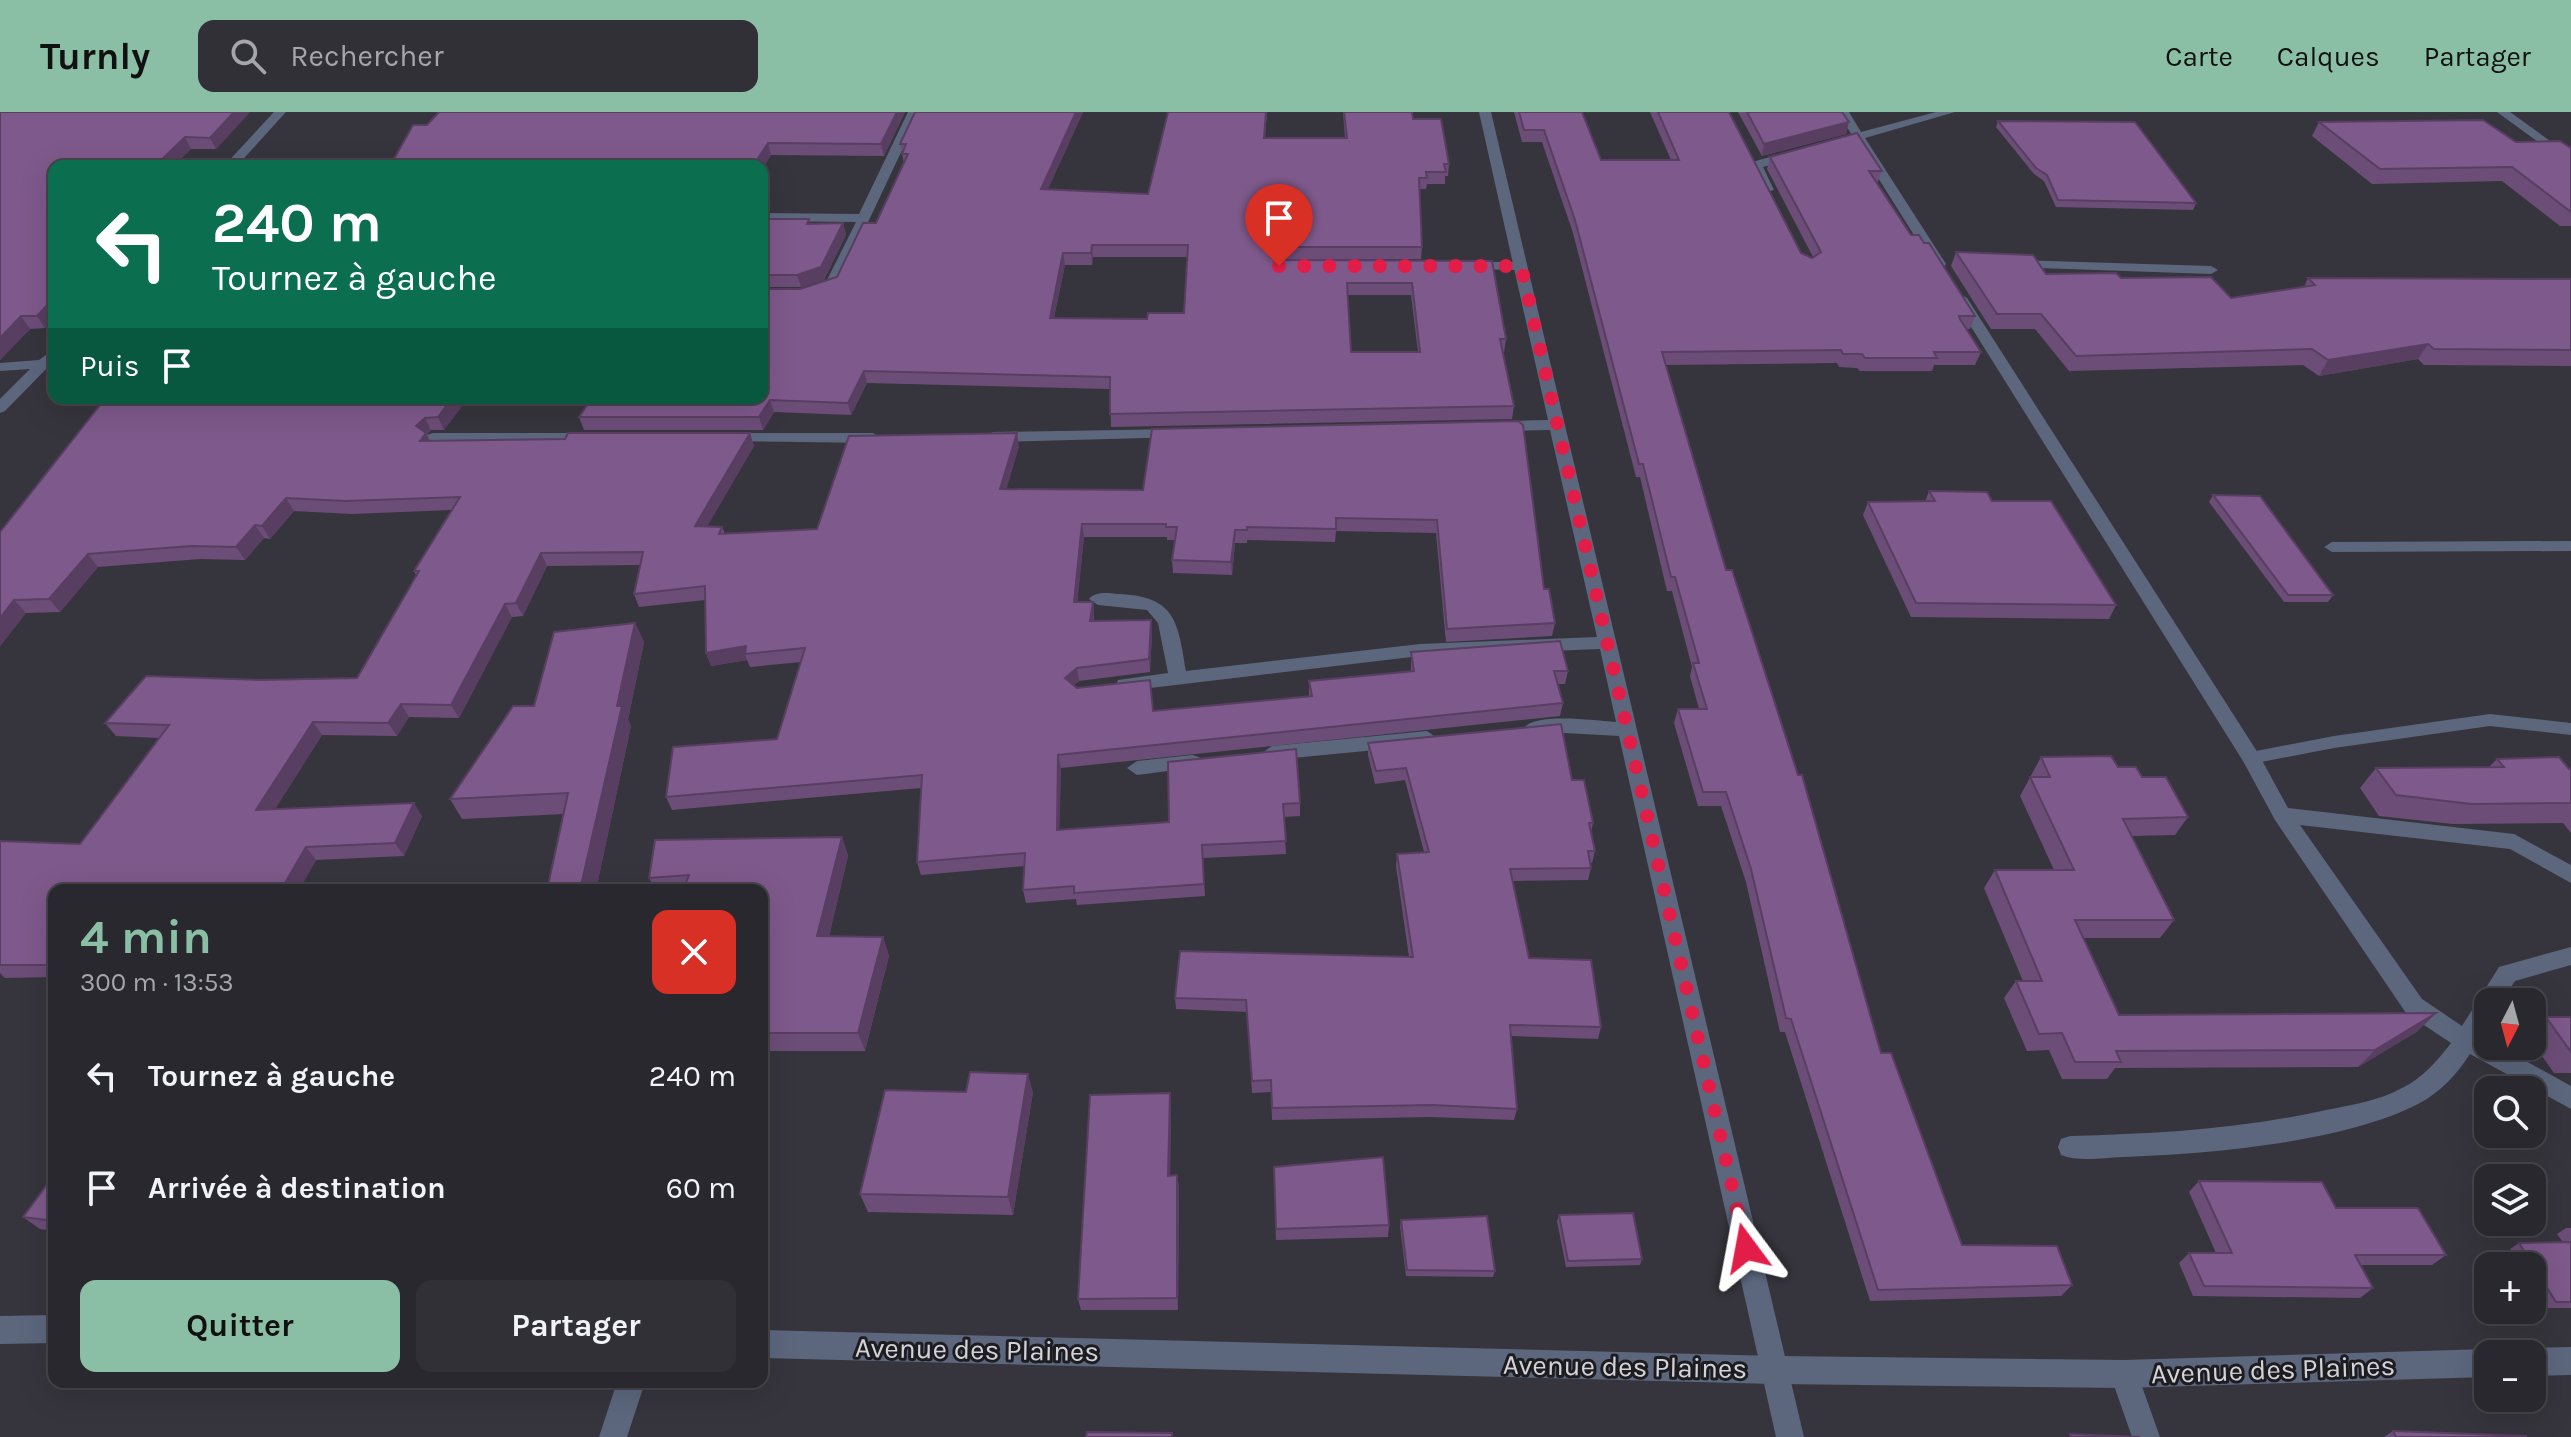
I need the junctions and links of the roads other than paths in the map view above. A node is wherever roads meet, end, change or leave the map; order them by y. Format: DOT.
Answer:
graph roads {
  1 [pos="280,112"];
  2 [pos="914,112"];
  3 [pos="1485,112"];
  4 [pos="1843,112"];
  5 [pos="1949,112"];
  6 [pos="2503,112"];
  7 [pos="1859,136"];
  8 [pos="1830,144"];
  9 [pos="1815,148"];
  10 [pos="1749,152"];
  11 [pos="236,160"];
  12 [pos="2571,162"];
  13 [pos="1756,165"];
  14 [pos="1778,208"];
  15 [pos="768,217"];
  16 [pos="863,218"];
  17 [pos="1998,263"];
  18 [pos="1445,266"];
  19 [pos="1521,266"];
  20 [pos="2211,270"];
  21 [pos="768,294"];
  22 [pos="48,359"];
  23 [pos="0,367"];
  24 [pos="0,408"];
  25 [pos="1556,425"];
  26 [pos="1479,427"];
  27 [pos="1202,433"];
  28 [pos="433,438"];
  29 [pos="608,438"];
  30 [pos="703,438"];
  31 [pos="894,438"];
  32 [pos="973,438"];
  33 [pos="2571,546"];
  34 [pos="2332,547"];
  35 [pos="1098,599"];
  36 [pos="1606,643"];
  37 [pos="1178,678"];
  38 [pos="1107,687"];
  39 [pos="1520,729"];
  40 [pos="2571,729"];
  41 [pos="1626,730"];
  42 [pos="1444,736"];
  43 [pos="1244,756"];
  44 [pos="2251,758"];
  45 [pos="1214,760"];
  46 [pos="1137,768"];
  47 [pos="2282,815"];
  48 [pos="2571,875"];
  49 [pos="2571,956"];
  50 [pos="2467,1040"];
  51 [pos="2571,1098"];
  52 [pos="2070,1147"];
  53 [pos="48,1329"];
  54 [pos="0,1330"];
  55 [pos="768,1344"];
  56 [pos="2571,1361"];
  57 [pos="2546,1362"];
  58 [pos="2474,1363"];
  59 [pos="1775,1370"];
  60 [pos="2124,1374"];
  61 [pos="629,1388"];
  62 [pos="613,1437"];
  63 [pos="1790,1437"];
  64 [pos="2146,1437"];
  1 -- 11 [label="street"];
  2 -- 16 [label="street"];
  3 -- 19 [label="street"];
  4 -- 7 [label="street"];
  5 -- 7 [label="street"];
  6 -- 12 [label="street"];
  7 -- 8 [label="street"];
  7 -- 44 [label="street"];
  9 -- 13 [label="street"];
  10 -- 13 [label="street"];
  13 -- 14 [label="street"];
  15 -- 16 [label="street"];
  16 -- 21 [label="street"];
  17 -- 20 [label="street"];
  18 -- 19 [label="lane"];
  19 -- 25 [label="street"];
  22 -- 23 [label="street"];
  22 -- 24 [label="street"];
  25 -- 26 [label="street"];
  25 -- 36 [label="street"];
  27 -- 32 [label="street"];
  28 -- 29 [label="street"];
  30 -- 31 [label="street"];
  33 -- 34 [label="lane"];
  35 -- 37 [label="street"];
  36 -- 37 [label="street"];
  36 -- 41 [label="street"];
  37 -- 38 [label="street"];
  39 -- 41 [label="street"];
  40 -- 44 [label="lane"];
  41 -- 59 [label="street"];
  42 -- 43 [label="street"];
  44 -- 47 [label="street"];
  45 -- 46 [label="street"];
  47 -- 48 [label="street"];
  47 -- 50 [label="street"];
  49 -- 50 [label="street"];
  50 -- 51 [label="street"];
  50 -- 52 [label="street"];
  53 -- 54 [label="street"];
  55 -- 59 [label="street, Avenue des Plaines"];
  56 -- 57 [label="street"];
  58 -- 60 [label="street, Avenue des Plaines"];
  59 -- 60 [label="street, Avenue des Plaines"];
  59 -- 63 [label="street"];
  60 -- 64 [label="street"];
  61 -- 62 [label="street"];
}
